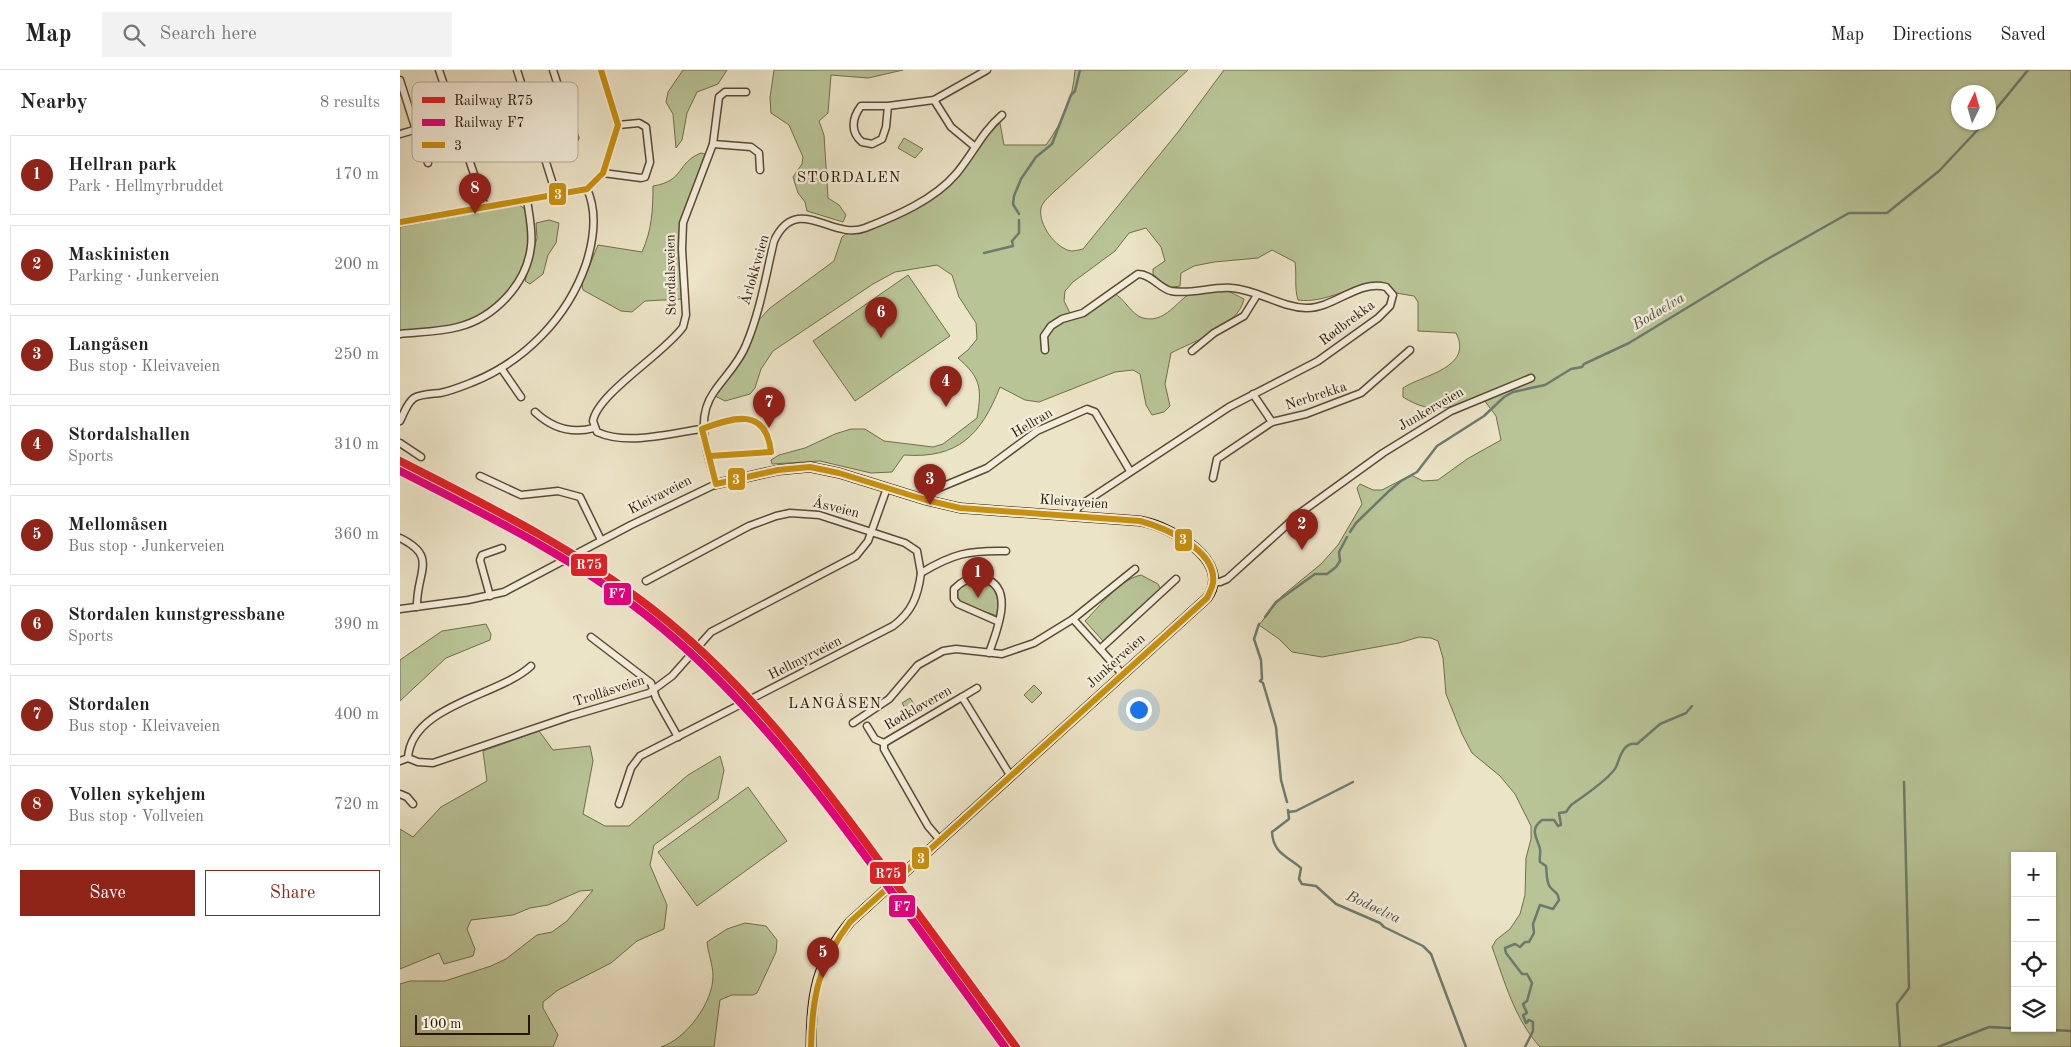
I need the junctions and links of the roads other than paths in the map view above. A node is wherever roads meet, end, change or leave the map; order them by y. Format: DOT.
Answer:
graph roads {
  1 [pos="439,70"];
  2 [pos="517,70"];
  3 [pos="553,70"];
  4 [pos="601,70"];
  5 [pos="987,70"];
  6 [pos="400,80"];
  7 [pos="443,82"];
  8 [pos="521,82"];
  9 [pos="557,82"];
  10 [pos="746,92"];
  11 [pos="934,100"];
  12 [pos="888,106"];
  13 [pos="1002,114"];
  14 [pos="412,117"];
  15 [pos="618,125"];
  16 [pos="713,144"];
  17 [pos="974,146"];
  18 [pos="470,162"];
  19 [pos="546,162"];
  20 [pos="760,170"];
  21 [pos="603,173"];
  22 [pos="587,189"];
  23 [pos="556,194"];
  24 [pos="526,200"];
  25 [pos="485,207"];
  26 [pos="400,222"];
  27 [pos="1257,295"];
  28 [pos="400,334"];
  29 [pos="1044,350"];
  30 [pos="1410,350"];
  31 [pos="1192,351"];
  32 [pos="501,368"];
  33 [pos="1531,378"];
  34 [pos="1253,394"];
  35 [pos="521,397"];
  36 [pos="535,412"];
  37 [pos="400,421"];
  38 [pos="1272,422"];
  39 [pos="594,428"];
  40 [pos="702,429"];
  41 [pos="400,443"];
  42 [pos="421,457"];
  43 [pos="1130,471"];
  44 [pos="480,476"];
  45 [pos="1214,478"];
  46 [pos="716,484"];
  47 [pos="887,488"];
  48 [pos="926,500"];
  49 [pos="1074,514"];
  50 [pos="872,531"];
  51 [pos="400,538"];
  52 [pos="601,540"];
  53 [pos="502,548"];
  54 [pos="1006,552"];
  55 [pos="1135,569"];
  56 [pos="921,573"];
  57 [pos="1176,579"];
  58 [pos="646,581"];
  59 [pos="1215,582"];
  60 [pos="490,596"];
  61 [pos="417,606"];
  62 [pos="400,609"];
  63 [pos="1073,619"];
  64 [pos="999,622"];
  65 [pos="591,637"];
  66 [pos="1100,649"];
  67 [pos="989,653"];
  68 [pos="532,666"];
  69 [pos="1122,674"];
  70 [pos="977,688"];
  71 [pos="654,690"];
  72 [pos="962,697"];
  73 [pos="853,723"];
  74 [pos="868,726"];
  75 [pos="678,737"];
  76 [pos="884,743"];
  77 [pos="408,758"];
  78 [pos="400,761"];
  79 [pos="1010,775"];
  80 [pos="400,794"];
  81 [pos="413,804"];
  82 [pos="619,804"];
  83 [pos="940,840"];
  84 [pos="811,1047"];
  1 -- 7 [label="street"];
  2 -- 8 [label="street"];
  3 -- 9 [label="street"];
  4 -- 15 [label="street"];
  5 -- 11 [label="street"];
  6 -- 14 [label="street"];
  10 -- 16 [label="street, Stordalsveien"];
  11 -- 12 [label="street"];
  11 -- 17 [label="street"];
  12 -- 12 [label="street"];
  13 -- 17 [label="street, Årlokkveien"];
  15 -- 21 [label="street"];
  15 -- 21 [label="street"];
  16 -- 20 [label="street"];
  16 -- 39 [label="street, Stordalsveien"];
  17 -- 40 [label="street, Årlokkveien"];
  18 -- 25 [label="street"];
  19 -- 23 [label="street"];
  21 -- 22 [label="street"];
  22 -- 23 [label="street"];
  22 -- 32 [label="street"];
  23 -- 24 [label="street"];
  24 -- 25 [label="street"];
  24 -- 28 [label="street"];
  25 -- 26 [label="street"];
  27 -- 29 [label="street, Rødbrekka"];
  27 -- 31 [label="street"];
  27 -- 34 [label="street, Rødbrekka"];
  30 -- 38 [label="street, Nerbrekka"];
  32 -- 35 [label="street"];
  32 -- 37 [label="street"];
  33 -- 59 [label="street, Junkerveien"];
  34 -- 38 [label="street, Nerbrekka"];
  34 -- 43 [label="street, Rødbrekka"];
  36 -- 39 [label="street"];
  38 -- 45 [label="street, Nerbrekka"];
  39 -- 40 [label="street"];
  40 -- 46 [label="street, Årlokkveien"];
  41 -- 42 [label="street"];
  43 -- 48 [label="street, Hellran"];
  43 -- 49 [label="street, Rødbrekka"];
  44 -- 52 [label="street"];
  46 -- 47 [label="street, Kleivaveien"];
  46 -- 52 [label="street, Kleivaveien"];
  47 -- 48 [label="street, Kleivaveien"];
  47 -- 50 [label="street, Trollåsveien"];
  48 -- 49 [label="street, Kleivaveien"];
  49 -- 59 [label="street, Kleivaveien"];
  50 -- 56 [label="street, Åsveien"];
  50 -- 58 [label="street, Åsveien"];
  50 -- 71 [label="street, Trollåsveien"];
  51 -- 61 [label="street"];
  52 -- 60 [label="street, Kleivaveien"];
  53 -- 60 [label="street"];
  54 -- 56 [label="street"];
  55 -- 63 [label="street"];
  56 -- 75 [label="street, Hellmyrveien"];
  57 -- 66 [label="street"];
  59 -- 69 [label="street, Junkerveien"];
  60 -- 61 [label="street, Kleivaveien"];
  61 -- 62 [label="street, Kleivaveien"];
  63 -- 66 [label="street"];
  63 -- 67 [label="street"];
  64 -- 64 [label="street"];
  64 -- 67 [label="street"];
  65 -- 71 [label="street"];
  66 -- 69 [label="street"];
  67 -- 73 [label="street"];
  68 -- 77 [label="street"];
  69 -- 79 [label="street, Junkerveien"];
  70 -- 72 [label="street"];
  71 -- 75 [label="street"];
  71 -- 77 [label="street, Trollåsveien"];
  72 -- 76 [label="street, Rødkløveren"];
  72 -- 79 [label="street, Rødkløveren"];
  74 -- 76 [label="street"];
  75 -- 82 [label="street, Hellmyrveien"];
  76 -- 83 [label="street"];
  77 -- 78 [label="street"];
  79 -- 83 [label="street, Junkerveien"];
  80 -- 81 [label="street"];
  83 -- 84 [label="street, Junkerveien"];
}
